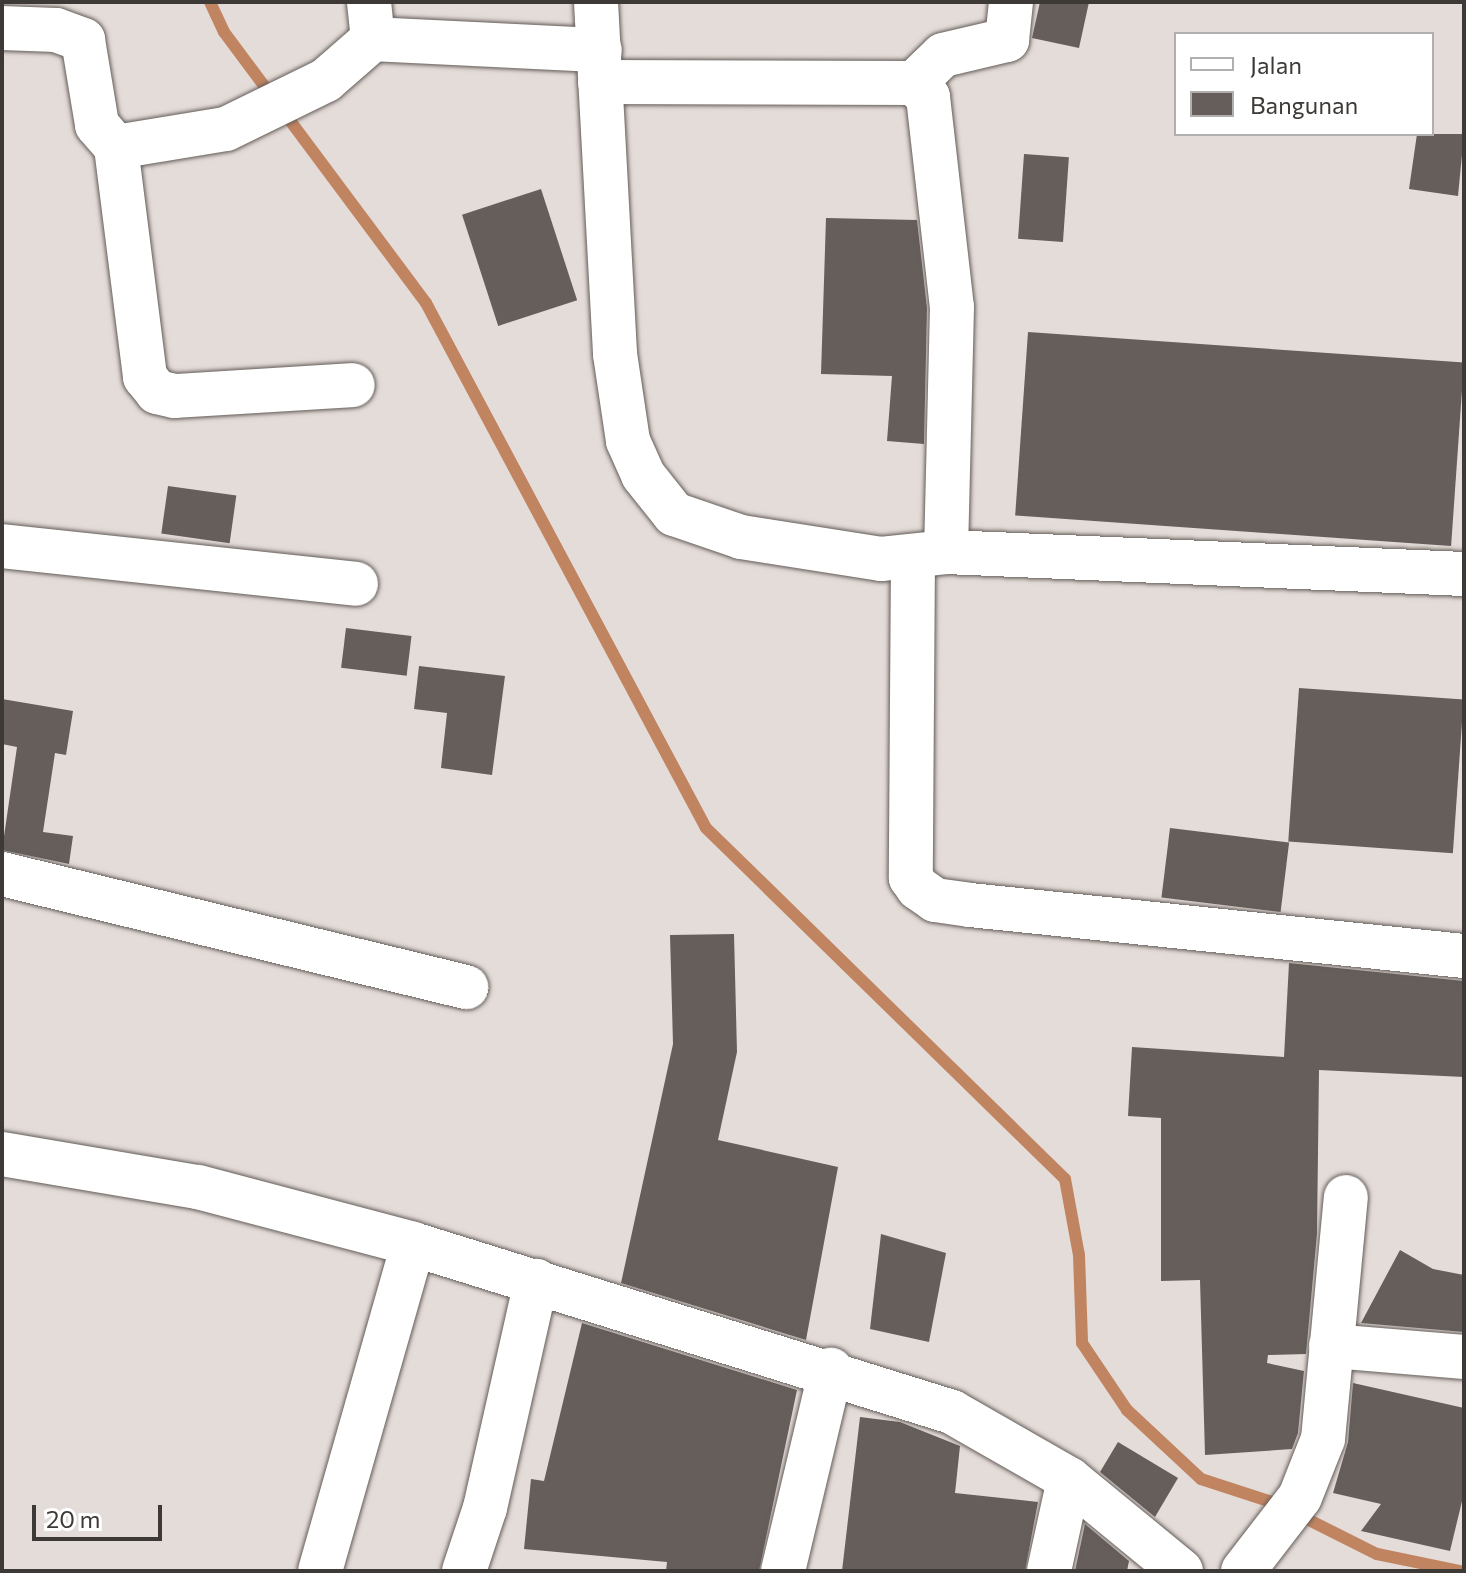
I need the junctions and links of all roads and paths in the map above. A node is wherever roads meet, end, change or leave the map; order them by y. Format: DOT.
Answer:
graph roads {
  1 [pos="596,2"];
  2 [pos="1011,2"];
  3 [pos="371,20"];
  4 [pos="2,28"];
  5 [pos="600,66"];
  6 [pos="914,83"];
  7 [pos="116,147"];
  8 [pos="353,385"];
  9 [pos="2,546"];
  10 [pos="930,554"];
  11 [pos="1464,574"];
  12 [pos="356,584"];
  13 [pos="2,874"];
  14 [pos="1464,956"];
  15 [pos="466,987"];
  16 [pos="2,1154"];
  17 [pos="1346,1197"];
  18 [pos="413,1244"];
  19 [pos="536,1281"];
  20 [pos="1331,1346"];
  21 [pos="1464,1357"];
  22 [pos="831,1370"];
  23 [pos="1069,1479"];
  24 [pos="320,1571"];
  25 [pos="464,1571"];
  26 [pos="783,1571"];
  27 [pos="1049,1571"];
  28 [pos="1181,1571"];
  29 [pos="1243,1571"];
  1 -- 5 [label="street"];
  2 -- 6 [label="street"];
  3 -- 5 [label="street"];
  3 -- 7 [label="street"];
  4 -- 7 [label="street"];
  5 -- 6 [label="street"];
  5 -- 10 [label="street"];
  6 -- 10 [label="street"];
  7 -- 8 [label="street"];
  9 -- 12 [label="street"];
  10 -- 11 [label="street"];
  10 -- 14 [label="street"];
  13 -- 15 [label="street"];
  16 -- 18 [label="street"];
  17 -- 20 [label="street"];
  18 -- 19 [label="street"];
  18 -- 24 [label="street"];
  19 -- 22 [label="street"];
  19 -- 25 [label="street"];
  20 -- 21 [label="street"];
  20 -- 29 [label="street"];
  22 -- 23 [label="street"];
  22 -- 26 [label="street"];
  23 -- 27 [label="street"];
  23 -- 28 [label="street"];
}
